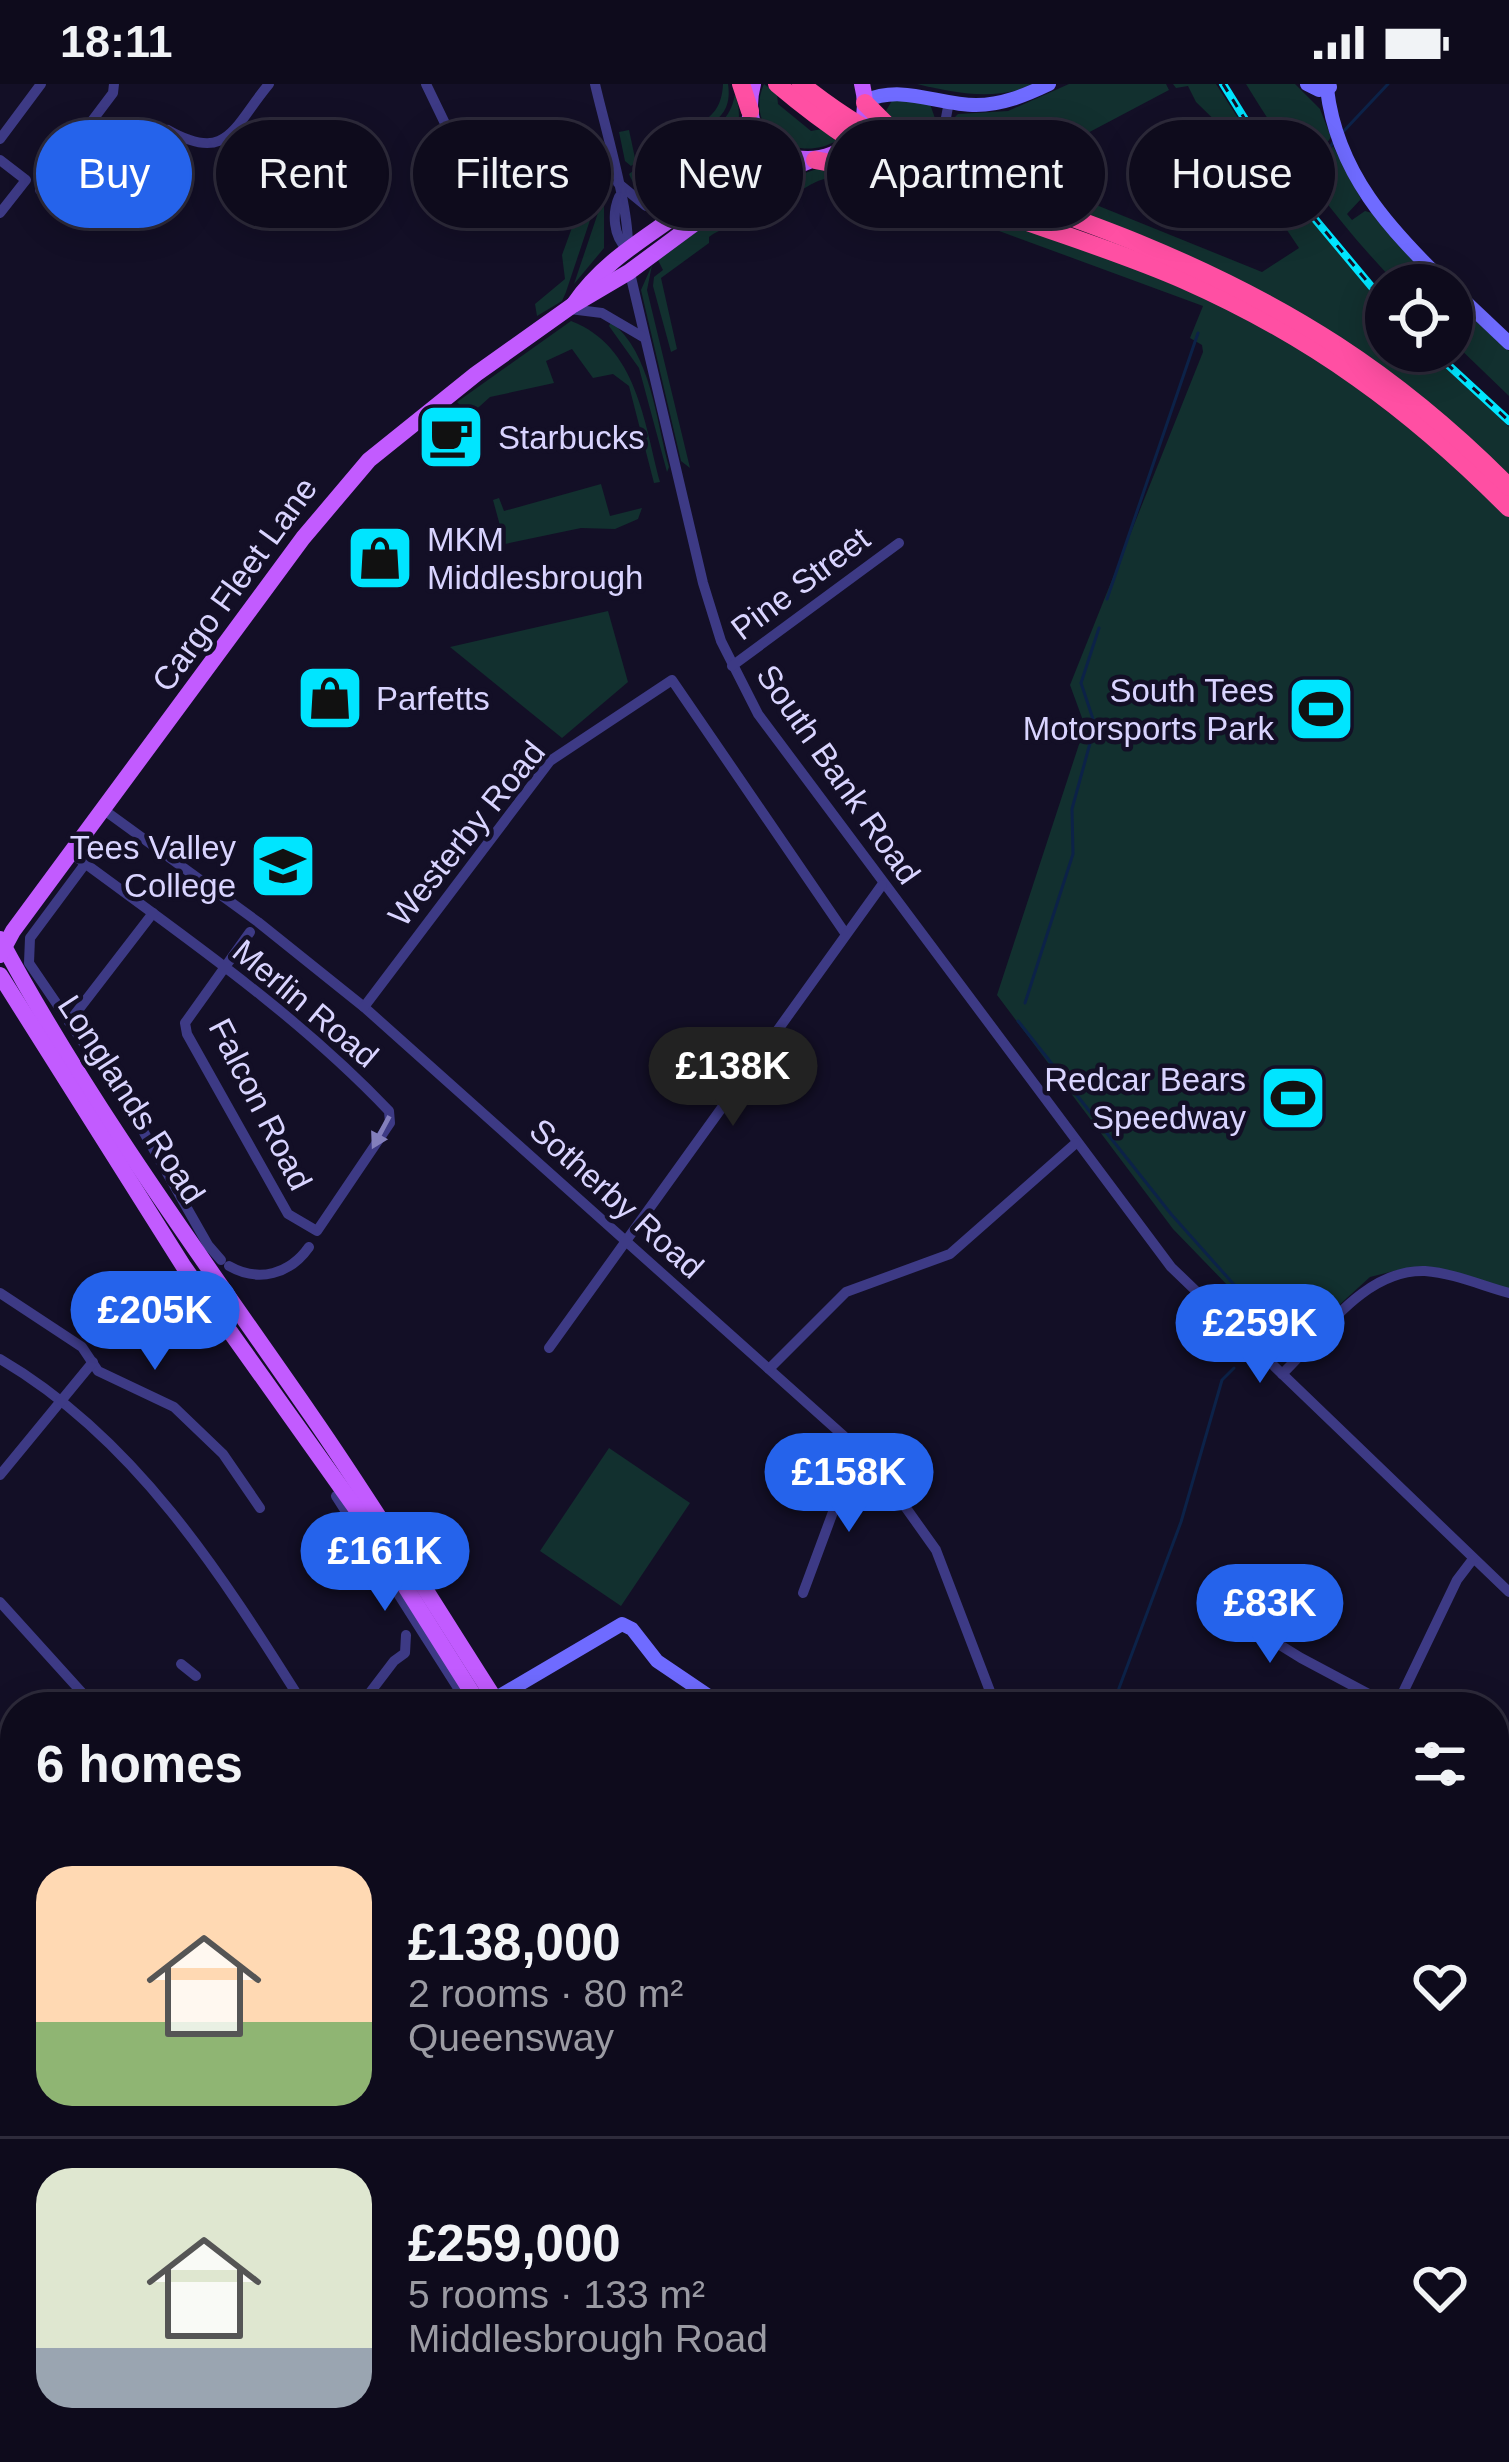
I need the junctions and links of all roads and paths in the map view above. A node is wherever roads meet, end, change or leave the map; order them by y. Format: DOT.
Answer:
graph roads {
  1 [pos="41,84"];
  2 [pos="269,84"];
  3 [pos="426,84"];
  4 [pos="595,84"];
  5 [pos="741,84"];
  6 [pos="753,84"];
  7 [pos="777,84"];
  8 [pos="801,84"];
  9 [pos="1049,84"];
  10 [pos="1306,84"];
  11 [pos="112,85"];
  12 [pos="1331,87"];
  13 [pos="903,88"];
  14 [pos="864,96"];
  15 [pos="949,102"];
  16 [pos="751,113"];
  17 [pos="92,120"];
  18 [pos="443,120"];
  19 [pos="749,120"];
  20 [pos="834,120"];
  21 [pos="841,120"];
  22 [pos="884,120"];
  23 [pos="946,120"];
  24 [pos="0,139"];
  25 [pos="192,141"];
  26 [pos="827,156"];
  27 [pos="0,160"];
  28 [pos="812,160"];
  29 [pos="827,162"];
  30 [pos="616,180"];
  31 [pos="635,196"];
  32 [pos="0,213"];
  33 [pos="657,228"];
  34 [pos="1057,228"];
  35 [pos="1092,228"];
  36 [pos="627,249"];
  37 [pos="1427,264"];
  38 [pos="629,272"];
  39 [pos="570,307"];
  40 [pos="1473,309"];
  41 [pos="643,338"];
  42 [pos="1509,343"];
  43 [pos="1509,487"];
  44 [pos="1509,508"];
  45 [pos="899,543"];
  46 [pos="732,666"];
  47 [pos="104,810"];
  48 [pos="78,859"];
  49 [pos="882,885"];
  50 [pos="152,913"];
  51 [pos="250,932"];
  52 [pos="845,933"];
  53 [pos="2,947"];
  54 [pos="225,968"];
  55 [pos="0,976"];
  56 [pos="364,1007"];
  57 [pos="69,1022"];
  58 [pos="1076,1143"];
  59 [pos="317,1231"];
  60 [pos="624,1242"];
  61 [pos="309,1247"];
  62 [pos="252,1275"];
  63 [pos="220,1292"];
  64 [pos="0,1293"];
  65 [pos="1509,1293"];
  66 [pos="549,1348"];
  67 [pos="0,1358"];
  68 [pos="93,1362"];
  69 [pos="769,1369"];
  70 [pos="1282,1374"];
  71 [pos="59,1402"];
  72 [pos="874,1463"];
  73 [pos="0,1475"];
  74 [pos="336,1496"];
  75 [pos="260,1508"];
  76 [pos="1473,1559"];
  77 [pos="1246,1586"];
  78 [pos="1509,1592"];
  79 [pos="803,1593"];
  80 [pos="0,1602"];
  81 [pos="406,1635"];
  82 [pos="405,1653"];
  83 [pos="422,1654"];
  84 [pos="181,1664"];
  85 [pos="196,1676"];
  86 [pos="83,1692"];
  87 [pos="295,1692"];
  88 [pos="369,1692"];
  89 [pos="460,1692"];
  90 [pos="485,1692"];
  91 [pos="512,1692"];
  92 [pos="703,1692"];
  93 [pos="990,1692"];
  94 [pos="1366,1692"];
  95 [pos="1402,1692"];
  1 -- 24 [label="street"];
  2 -- 25 [label="street"];
  3 -- 18 [label="street"];
  4 -- 30 [label="street, South Bank Road"];
  5 -- 16 [label="highway"];
  6 -- 16 [label="main road, Cargo Fleet Lane"];
  7 -- 20 [label="highway"];
  8 -- 21 [label="highway"];
  9 -- 15 [label="main road"];
  10 -- 12 [label="main road"];
  11 -- 17 [label="street"];
  12 -- 37 [label="main road"];
  13 -- 14 [label="main road"];
  13 -- 15 [label="main road"];
  14 -- 22 [label="highway"];
  15 -- 23 [label="street"];
  16 -- 19 [label="main road, Cargo Fleet Lane"];
  16 -- 28 [label="main road"];
  26 -- 28 [label="main road, Cargo Fleet Lane"];
  27 -- 32 [label="street"];
  28 -- 29 [label="highway"];
  28 -- 38 [label="main road, Cargo Fleet Lane"];
  30 -- 31 [label="street"];
  30 -- 36 [label="street, South Bank Road"];
  33 -- 36 [label="main road, Cargo Fleet Lane"];
  34 -- 44 [label="highway"];
  35 -- 43 [label="highway"];
  36 -- 38 [label="street, South Bank Road"];
  36 -- 39 [label="main road, Cargo Fleet Lane"];
  38 -- 39 [label="main road, Cargo Fleet Lane"];
  38 -- 41 [label="street, South Bank Road"];
  39 -- 41 [label="street"];
  39 -- 47 [label="main road, Cargo Fleet Lane"];
  40 -- 42 [label="main road"];
  41 -- 46 [label="street, South Bank Road"];
  45 -- 46 [label="street, Pine Street"];
  46 -- 49 [label="street, South Bank Road"];
  47 -- 48 [label="main road, Cargo Fleet Lane"];
  47 -- 56 [label="street, Sotherby Road"];
  48 -- 50 [label="street, Merlin Road"];
  48 -- 53 [label="main road, Cargo Fleet Lane"];
  48 -- 57 [label="street"];
  49 -- 52 [label="street"];
  49 -- 58 [label="street, South Bank Road"];
  50 -- 54 [label="street, Merlin Road"];
  50 -- 57 [label="street"];
  51 -- 54 [label="street, Falcon Road"];
  52 -- 56 [label="street, Westerby Road"];
  52 -- 60 [label="street"];
  53 -- 63 [label="main road, Longlands Road"];
  54 -- 59 [label="street, Falcon Road"];
  54 -- 59 [label="street, Merlin Road, one-way"];
  55 -- 63 [label="main road, Longlands Road"];
  56 -- 60 [label="street, Sotherby Road"];
  57 -- 62 [label="street"];
  58 -- 69 [label="street"];
  58 -- 70 [label="street, South Bank Road"];
  60 -- 66 [label="street"];
  60 -- 69 [label="street, Sotherby Road"];
  61 -- 62 [label="street"];
  62 -- 63 [label="street"];
  63 -- 90 [label="main road, Longlands Road"];
  64 -- 68 [label="street"];
  65 -- 70 [label="street"];
  67 -- 71 [label="street"];
  68 -- 71 [label="street"];
  68 -- 75 [label="street"];
  69 -- 72 [label="street, Sotherby Road"];
  70 -- 76 [label="street, South Bank Road"];
  71 -- 73 [label="street"];
  71 -- 87 [label="street"];
  72 -- 79 [label="street"];
  72 -- 93 [label="street, Sotherby Road"];
  74 -- 89 [label="street"];
  76 -- 78 [label="street, South Bank Road"];
  76 -- 95 [label="street"];
  77 -- 94 [label="street"];
  80 -- 86 [label="street"];
  81 -- 82 [label="street"];
  82 -- 83 [label="street"];
  82 -- 88 [label="street"];
  84 -- 85 [label="street"];
  91 -- 92 [label="main road"];
}
